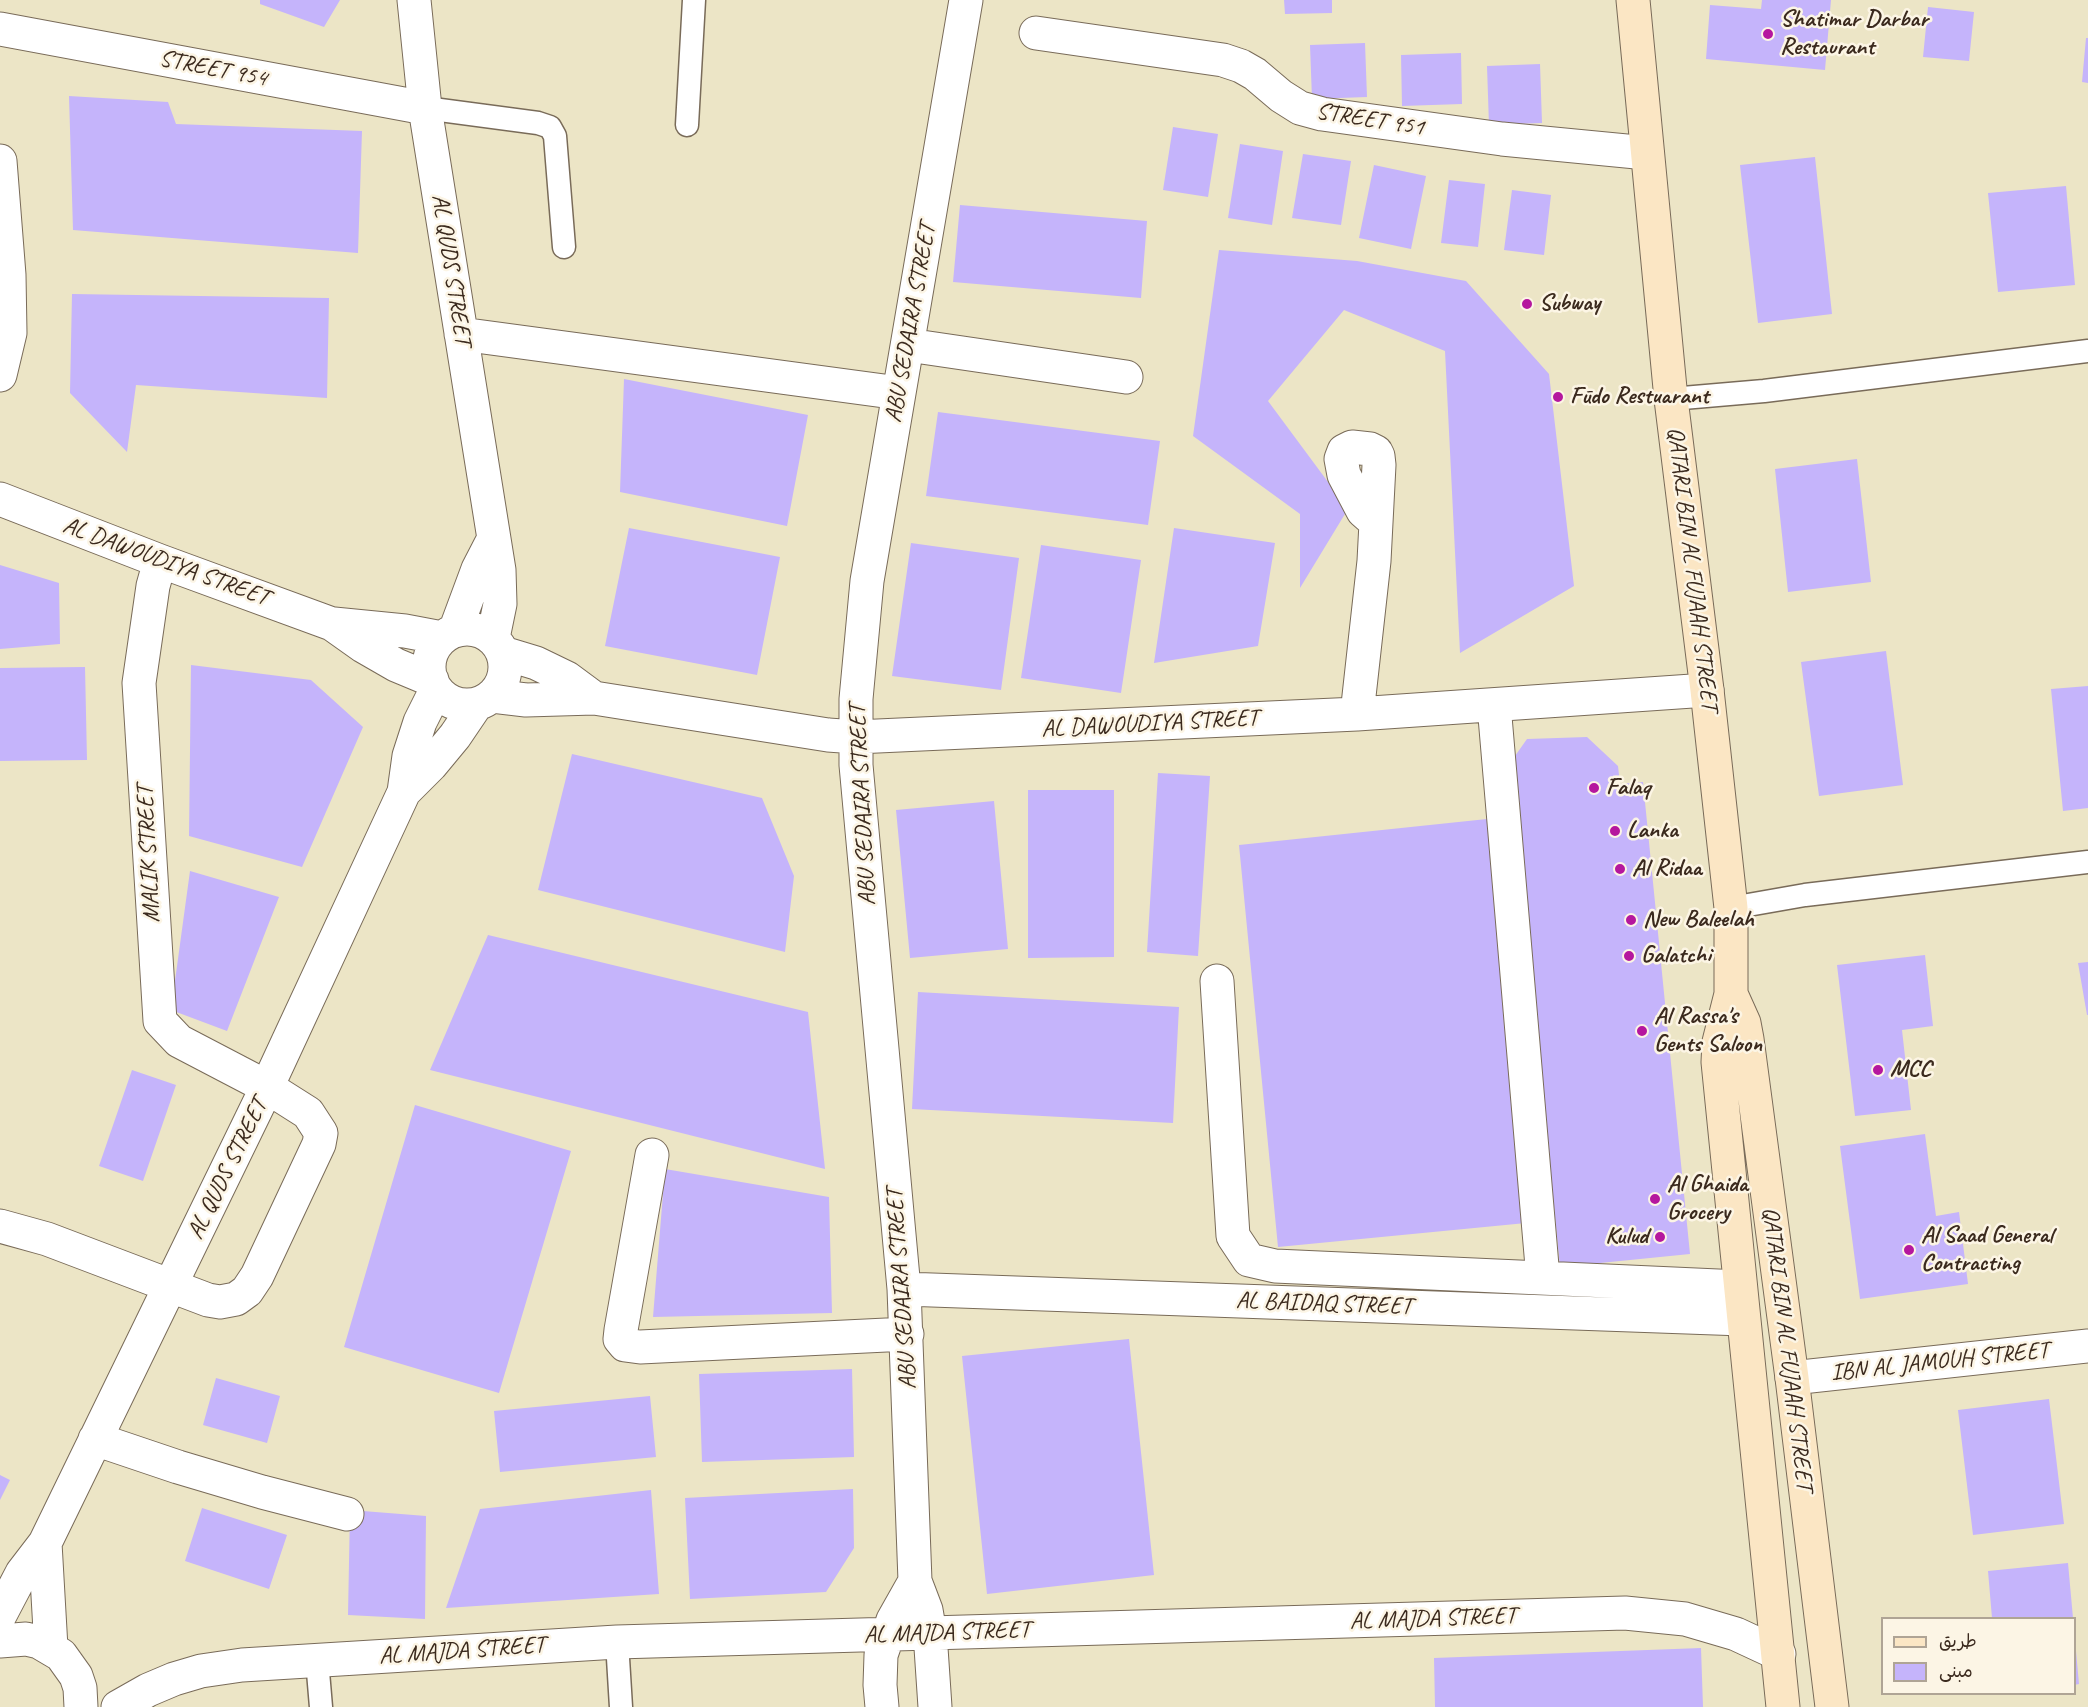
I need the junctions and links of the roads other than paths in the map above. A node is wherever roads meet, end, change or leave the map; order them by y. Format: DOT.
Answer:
graph roads {
  1 [pos="414,0"];
  2 [pos="694,0"];
  3 [pos="966,0"];
  4 [pos="1633,0"];
  5 [pos="0,29"];
  6 [pos="1036,33"];
  7 [pos="425,108"];
  8 [pos="687,125"];
  9 [pos="1647,153"];
  10 [pos="0,161"];
  11 [pos="564,247"];
  12 [pos="461,334"];
  13 [pos="908,345"];
  14 [pos="2088,351"];
  15 [pos="0,375"];
  16 [pos="1126,377"];
  17 [pos="899,393"];
  18 [pos="1671,399"];
  19 [pos="0,499"];
  20 [pos="1375,519"];
  21 [pos="493,540"];
  22 [pos="160,561"];
  23 [pos="332,624"];
  24 [pos="448,635"];
  25 [pos="498,646"];
  26 [pos="434,685"];
  27 [pos="1707,690"];
  28 [pos="594,698"];
  29 [pos="484,701"];
  30 [pos="1494,705"];
  31 [pos="1357,714"];
  32 [pos="856,737"];
  33 [pos="404,792"];
  34 [pos="2088,862"];
  35 [pos="1731,908"];
  36 [pos="1217,981"];
  37 [pos="1731,994"];
  38 [pos="267,1087"];
  39 [pos="652,1155"];
  40 [pos="0,1226"];
  41 [pos="1543,1278"];
  42 [pos="171,1287"];
  43 [pos="1740,1287"];
  44 [pos="904,1289"];
  45 [pos="1743,1319"];
  46 [pos="907,1334"];
  47 [pos="2088,1346"];
  48 [pos="1792,1378"];
  49 [pos="95,1439"];
  50 [pos="347,1514"];
  51 [pos="45,1543"];
  52 [pos="915,1581"];
  53 [pos="0,1615"];
  54 [pos="930,1633"];
  55 [pos="888,1634"];
  56 [pos="0,1641"];
  57 [pos="617,1642"];
  58 [pos="51,1648"];
  59 [pos="1779,1654"];
  60 [pos="317,1660"];
  61 [pos="81,1707"];
  62 [pos="118,1707"];
  63 [pos="321,1707"];
  64 [pos="621,1707"];
  65 [pos="882,1707"];
  66 [pos="935,1707"];
  67 [pos="1783,1707"];
  68 [pos="1832,1707"];
  1 -- 7 [label="street, AL QUDS STREET"];
  2 -- 8 [label="lane"];
  3 -- 13 [label="street, ABU SEDAIRA STREET"];
  4 -- 9 [label="street, QATARI BIN AL FUJAAH STREET"];
  5 -- 7 [label="street, STREET 954"];
  6 -- 9 [label="street, STREET 951"];
  7 -- 11 [label="lane"];
  7 -- 12 [label="street, AL QUDS STREET"];
  9 -- 18 [label="street, QATARI BIN AL FUJAAH STREET"];
  10 -- 15 [label="street"];
  12 -- 17 [label="street"];
  12 -- 21 [label="street, AL QUDS STREET"];
  13 -- 16 [label="street"];
  13 -- 17 [label="street, ABU SEDAIRA STREET"];
  14 -- 18 [label="lane"];
  17 -- 32 [label="street, ABU SEDAIRA STREET"];
  18 -- 27 [label="street, QATARI BIN AL FUJAAH STREET"];
  19 -- 22 [label="street, AL DAWOUDIYA STREET"];
  20 -- 31 [label="street"];
  21 -- 24 [label="street"];
  21 -- 25 [label="street, AL QUDS STREET"];
  22 -- 23 [label="street, AL DAWOUDIYA STREET"];
  22 -- 38 [label="street, MALIK STREET"];
  23 -- 24 [label="street, AL DAWOUDIYA STREET"];
  23 -- 26 [label="street, AL DAWOUDIYA STREET"];
  24 -- 25 [label="street"];
  24 -- 26 [label="street"];
  25 -- 28 [label="street, AL DAWOUDIYA STREET"];
  25 -- 29 [label="street"];
  26 -- 29 [label="street"];
  26 -- 33 [label="street, AL QUDS STREET"];
  27 -- 30 [label="street, AL DAWOUDIYA STREET"];
  27 -- 35 [label="street, QATARI BIN AL FUJAAH STREET"];
  28 -- 29 [label="street, AL DAWOUDIYA STREET"];
  28 -- 32 [label="street, AL DAWOUDIYA STREET"];
  29 -- 33 [label="street, AL QUDS STREET"];
  30 -- 31 [label="street, AL DAWOUDIYA STREET"];
  30 -- 41 [label="street"];
  31 -- 32 [label="street, AL DAWOUDIYA STREET"];
  32 -- 44 [label="street, ABU SEDAIRA STREET"];
  33 -- 38 [label="street, AL QUDS STREET"];
  34 -- 35 [label="lane"];
  35 -- 37 [label="street, QATARI BIN AL FUJAAH STREET"];
  36 -- 41 [label="street"];
  37 -- 43 [label="street, QATARI BIN AL FUJAAH STREET"];
  37 -- 48 [label="street, QATARI BIN AL FUJAAH STREET"];
  38 -- 42 [label="street, AL QUDS STREET"];
  38 -- 42 [label="street, MALIK STREET"];
  39 -- 46 [label="street"];
  40 -- 42 [label="street"];
  41 -- 43 [label="street"];
  42 -- 49 [label="street, AL QUDS STREET"];
  43 -- 45 [label="street, QATARI BIN AL FUJAAH STREET"];
  44 -- 45 [label="street, AL BAIDAQ STREET"];
  44 -- 46 [label="street, ABU SEDAIRA STREET"];
  45 -- 59 [label="street, QATARI BIN AL FUJAAH STREET"];
  46 -- 52 [label="street, ABU SEDAIRA STREET"];
  47 -- 48 [label="street, IBN AL JAMOUH STREET"];
  48 -- 68 [label="street, QATARI BIN AL FUJAAH STREET"];
  49 -- 50 [label="street"];
  49 -- 51 [label="street, AL QUDS STREET"];
  51 -- 53 [label="street, AL QUDS STREET"];
  51 -- 58 [label="street, AL QUDS STREET"];
  52 -- 54 [label="street, ABU SEDAIRA STREET"];
  52 -- 55 [label="street"];
  54 -- 55 [label="street, AL MAJDA STREET"];
  54 -- 59 [label="street, AL MAJDA STREET"];
  54 -- 66 [label="street, ABU SEDAIRA STREET"];
  55 -- 57 [label="street, AL MAJDA STREET"];
  55 -- 65 [label="street"];
  56 -- 58 [label="street"];
  57 -- 60 [label="street, AL MAJDA STREET"];
  57 -- 64 [label="lane"];
  58 -- 61 [label="street"];
  59 -- 67 [label="street, QATARI BIN AL FUJAAH STREET"];
  60 -- 62 [label="street, AL MAJDA STREET"];
  60 -- 63 [label="lane"];
}
